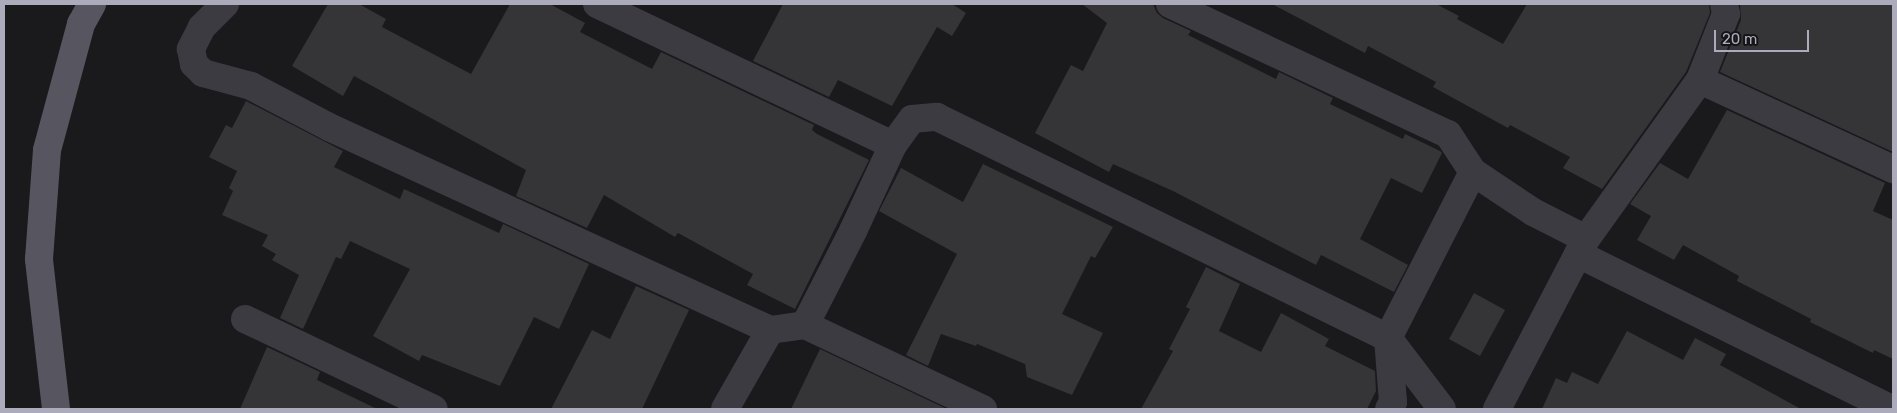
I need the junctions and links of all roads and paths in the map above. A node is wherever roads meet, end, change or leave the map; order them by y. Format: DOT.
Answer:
graph roads {
  1 [pos="92,4"];
  2 [pos="225,4"];
  3 [pos="597,4"];
  4 [pos="1170,4"];
  5 [pos="1724,4"];
  6 [pos="1700,80"];
  7 [pos="893,145"];
  8 [pos="1893,169"];
  9 [pos="1473,172"];
  10 [pos="1582,246"];
  11 [pos="245,319"];
  12 [pos="805,325"];
  13 [pos="770,330"];
  14 [pos="1388,338"];
  15 [pos="56,409"];
  16 [pos="434,409"];
  17 [pos="725,409"];
  18 [pos="983,409"];
  19 [pos="1389,409"];
  20 [pos="1442,409"];
  21 [pos="1497,409"];
  22 [pos="1892,409"];
  1 -- 15 [label="main road"];
  2 -- 13 [label="street"];
  3 -- 7 [label="street"];
  4 -- 9 [label="street"];
  5 -- 6 [label="street"];
  6 -- 8 [label="street"];
  6 -- 10 [label="street"];
  7 -- 12 [label="street"];
  7 -- 14 [label="street"];
  9 -- 10 [label="street"];
  9 -- 14 [label="street"];
  10 -- 21 [label="street"];
  10 -- 22 [label="street"];
  11 -- 16 [label="street"];
  12 -- 13 [label="street"];
  12 -- 18 [label="street"];
  13 -- 17 [label="street"];
  14 -- 19 [label="street"];
  14 -- 20 [label="street"];
}
